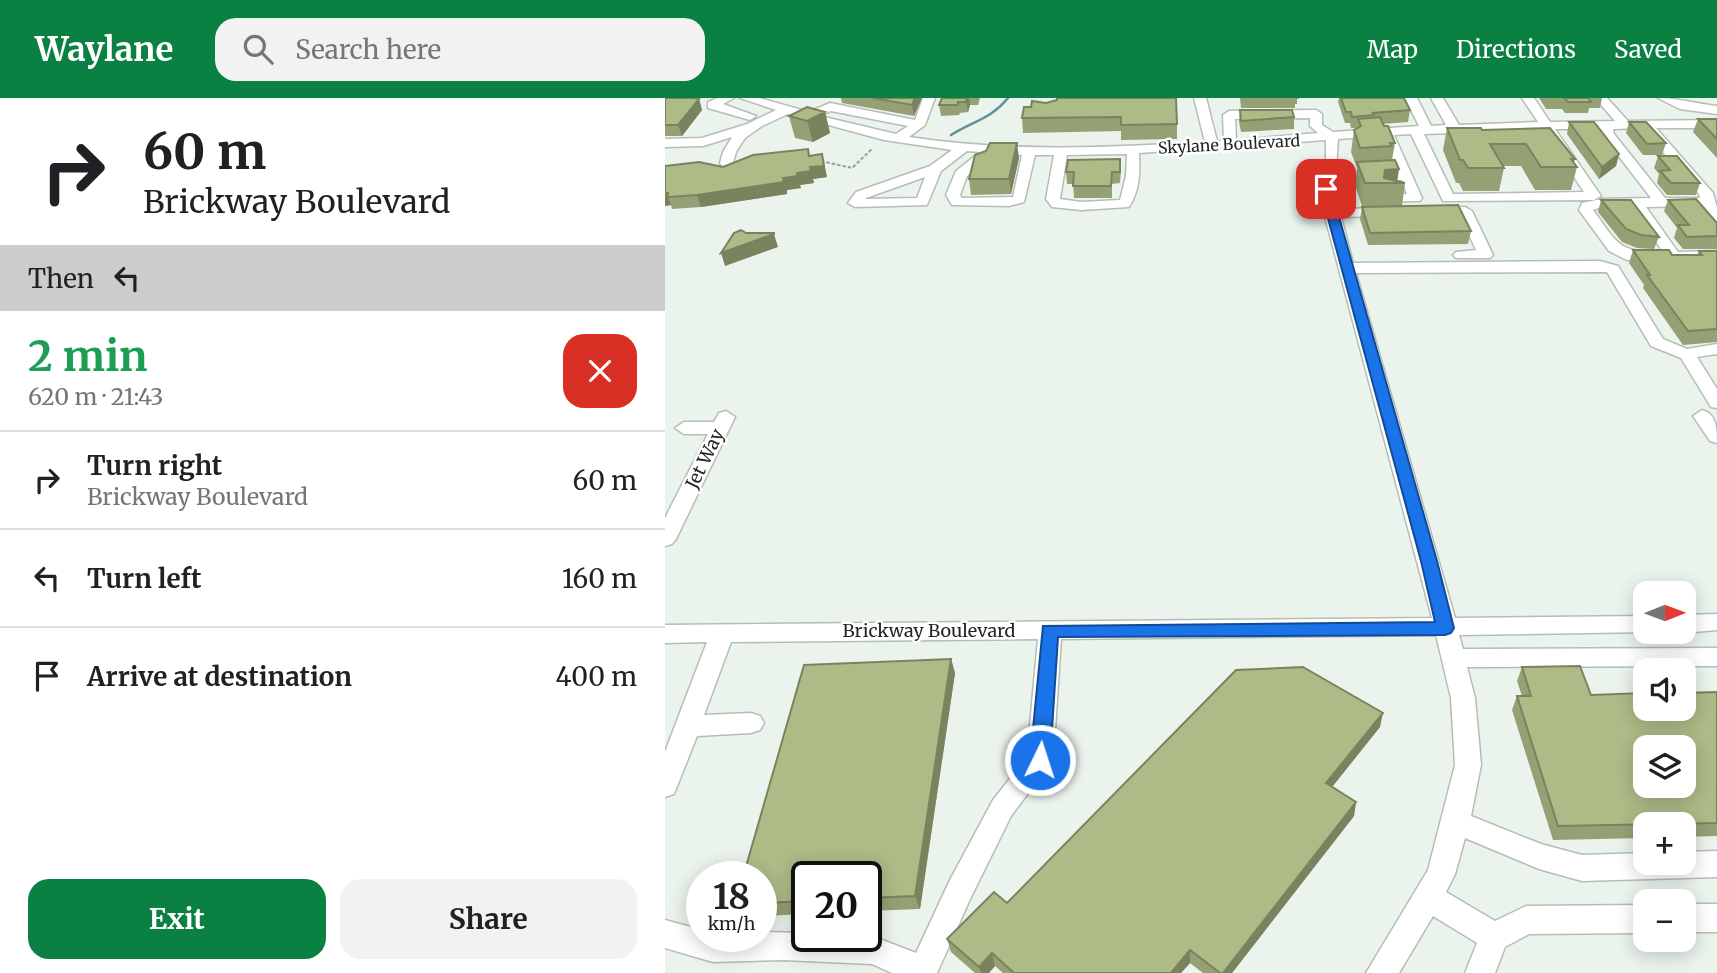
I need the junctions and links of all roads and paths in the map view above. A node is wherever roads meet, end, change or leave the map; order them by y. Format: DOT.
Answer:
graph roads {
  1 [pos="728,98"];
  2 [pos="746,98"];
  3 [pos="929,98"];
  4 [pos="1200,98"];
  5 [pos="1228,98"];
  6 [pos="1319,98"];
  7 [pos="1411,98"];
  8 [pos="1437,98"];
  9 [pos="1528,98"];
  10 [pos="1601,98"];
  11 [pos="1664,98"];
  12 [pos="787,110"];
  13 [pos="1717,110"];
  14 [pos="1316,114"];
  15 [pos="1229,115"];
  16 [pos="809,116"];
  17 [pos="1447,119"];
  18 [pos="1717,124"];
  19 [pos="919,125"];
  20 [pos="1646,125"];
  21 [pos="747,126"];
  22 [pos="1626,126"];
  23 [pos="1546,127"];
  24 [pos="1607,127"];
  25 [pos="1525,128"];
  26 [pos="1386,132"];
  27 [pos="1332,137"];
  28 [pos="895,138"];
  29 [pos="1100,138"];
  30 [pos="1438,138"];
  31 [pos="665,143"];
  32 [pos="996,143"];
  33 [pos="1230,145"];
  34 [pos="1212,146"];
  35 [pos="964,147"];
  36 [pos="872,149"];
  37 [pos="1030,149"];
  38 [pos="1056,150"];
  39 [pos="1133,155"];
  40 [pos="818,160"];
  41 [pos="1679,161"];
  42 [pos="730,162"];
  43 [pos="1642,162"];
  44 [pos="935,169"];
  45 [pos="1329,173"];
  46 [pos="1407,176"];
  47 [pos="1361,198"];
  48 [pos="1598,199"];
  49 [pos="1707,202"];
  50 [pos="1636,203"];
  51 [pos="1662,203"];
  52 [pos="1331,213"];
  53 [pos="1717,223"];
  54 [pos="1673,256"];
  55 [pos="1717,256"];
  56 [pos="1345,262"];
  57 [pos="1717,349"];
  58 [pos="1686,355"];
  59 [pos="1717,403"];
  60 [pos="1702,416"];
  61 [pos="684,428"];
  62 [pos="1716,435"];
  63 [pos="665,539"];
  64 [pos="1717,622"];
  65 [pos="1696,623"];
  66 [pos="1633,625"];
  67 [pos="1445,628"];
  68 [pos="1050,630"];
  69 [pos="723,632"];
  70 [pos="665,634"];
  71 [pos="1717,657"];
  72 [pos="1453,658"];
  73 [pos="751,723"];
  74 [pos="687,726"];
  75 [pos="665,786"];
  76 [pos="1456,822"];
  77 [pos="1717,864"];
  78 [pos="1428,897"];
  79 [pos="1696,918"];
  80 [pos="1717,918"];
  81 [pos="1633,919"];
  82 [pos="665,934"];
  83 [pos="1494,937"];
  84 [pos="922,972"];
  85 [pos="1381,973"];
  86 [pos="1480,973"];
  1 -- 21 [label="street"];
  2 -- 12 [label="street"];
  3 -- 19 [label="street"];
  4 -- 34 [label="street"];
  5 -- 15 [label="street"];
  6 -- 14 [label="street"];
  7 -- 30 [label="street"];
  8 -- 17 [label="street"];
  9 -- 23 [label="street"];
  10 -- 22 [label="street"];
  11 -- 13 [label="street"];
  12 -- 16 [label="street"];
  12 -- 21 [label="street"];
  14 -- 15 [label="street"];
  14 -- 27 [label="street"];
  15 -- 33 [label="street"];
  16 -- 19 [label="street"];
  16 -- 28 [label="street"];
  17 -- 25 [label="street"];
  17 -- 30 [label="street"];
  18 -- 20 [label="street, Skylane Boulevard"];
  19 -- 28 [label="street"];
  20 -- 22 [label="street, Skylane Boulevard"];
  20 -- 41 [label="street"];
  21 -- 31 [label="street"];
  21 -- 42 [label="street"];
  22 -- 24 [label="street, Skylane Boulevard"];
  23 -- 24 [label="street, Skylane Boulevard"];
  23 -- 25 [label="street, Skylane Boulevard"];
  23 -- 48 [label="street"];
  24 -- 43 [label="street"];
  25 -- 30 [label="street, Skylane Boulevard"];
  26 -- 27 [label="street, Skylane Boulevard"];
  26 -- 30 [label="street, Skylane Boulevard"];
  26 -- 46 [label="street"];
  27 -- 33 [label="street, Skylane Boulevard"];
  27 -- 45 [label="street"];
  28 -- 35 [label="street"];
  28 -- 36 [label="street"];
  29 -- 38 [label="street"];
  30 -- 48 [label="street"];
  32 -- 35 [label="street"];
  32 -- 37 [label="street"];
  32 -- 37 [label="street"];
  32 -- 38 [label="street"];
  33 -- 34 [label="street, Skylane Boulevard"];
  34 -- 39 [label="street, Skylane Boulevard"];
  35 -- 44 [label="street"];
  36 -- 40 [label="path"];
  37 -- 38 [label="street"];
  38 -- 39 [label="street, Skylane Boulevard"];
  38 -- 39 [label="street"];
  41 -- 43 [label="street"];
  41 -- 49 [label="street"];
  43 -- 51 [label="street"];
  44 -- 44 [label="street"];
  45 -- 46 [label="street"];
  45 -- 52 [label="street"];
  46 -- 47 [label="street"];
  48 -- 50 [label="street"];
  48 -- 54 [label="street"];
  49 -- 51 [label="street"];
  49 -- 53 [label="street"];
  50 -- 51 [label="street"];
  50 -- 54 [label="street"];
  52 -- 56 [label="street"];
  52 -- 56 [label="street"];
  54 -- 55 [label="street"];
  56 -- 58 [label="street"];
  56 -- 67 [label="street"];
  57 -- 58 [label="street"];
  58 -- 59 [label="street"];
  60 -- 62 [label="street"];
  61 -- 63 [label="street, Jet Way"];
  64 -- 65 [label="street"];
  66 -- 67 [label="street, Brickway Boulevard"];
  67 -- 68 [label="street, Brickway Boulevard"];
  67 -- 72 [label="street"];
  68 -- 69 [label="street, Brickway Boulevard"];
  68 -- 84 [label="street"];
  69 -- 70 [label="street, Brickway Boulevard"];
  69 -- 74 [label="street"];
  71 -- 72 [label="street"];
  72 -- 76 [label="street"];
  73 -- 74 [label="street"];
  74 -- 75 [label="street"];
  76 -- 77 [label="street"];
  76 -- 78 [label="street"];
  78 -- 83 [label="street"];
  78 -- 85 [label="street"];
  79 -- 80 [label="street"];
  81 -- 83 [label="street"];
  82 -- 84 [label="street"];
  83 -- 86 [label="street"];
}
